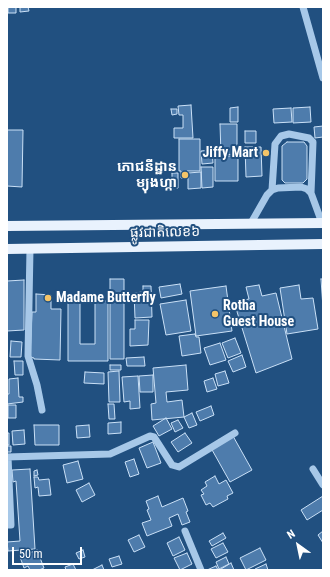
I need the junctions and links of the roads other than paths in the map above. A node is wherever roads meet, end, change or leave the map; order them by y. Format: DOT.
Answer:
graph roads {
  1 [pos="303,7"];
  2 [pos="323,78"];
  3 [pos="272,190"];
  4 [pos="311,193"];
  5 [pos="251,223"];
  6 [pos="323,223"];
  7 [pos="7,226"];
  8 [pos="323,244"];
  9 [pos="7,249"];
  10 [pos="30,249"];
  11 [pos="42,410"];
  12 [pos="235,433"];
  13 [pos="7,457"];
  14 [pos="313,469"];
  15 [pos="323,485"];
  16 [pos="7,525"];
  17 [pos="185,531"];
  18 [pos="201,570"];
  1 -- 2 [label="street"];
  3 -- 4 [label="street"];
  3 -- 4 [label="street"];
  3 -- 5 [label="street"];
  4 -- 6 [label="street"];
  5 -- 6 [label="main road, ផ្លូវជាតិលេខ៦"];
  5 -- 7 [label="main road, ផ្លូវជាតិលេខ៦"];
  8 -- 10 [label="main road, ផ្លូវជាតិលេខ៦"];
  9 -- 10 [label="main road, ផ្លូវជាតិលេខ៦"];
  10 -- 11 [label="street"];
  12 -- 13 [label="street"];
  13 -- 16 [label="street"];
  14 -- 15 [label="street"];
  17 -- 18 [label="street"];
}
